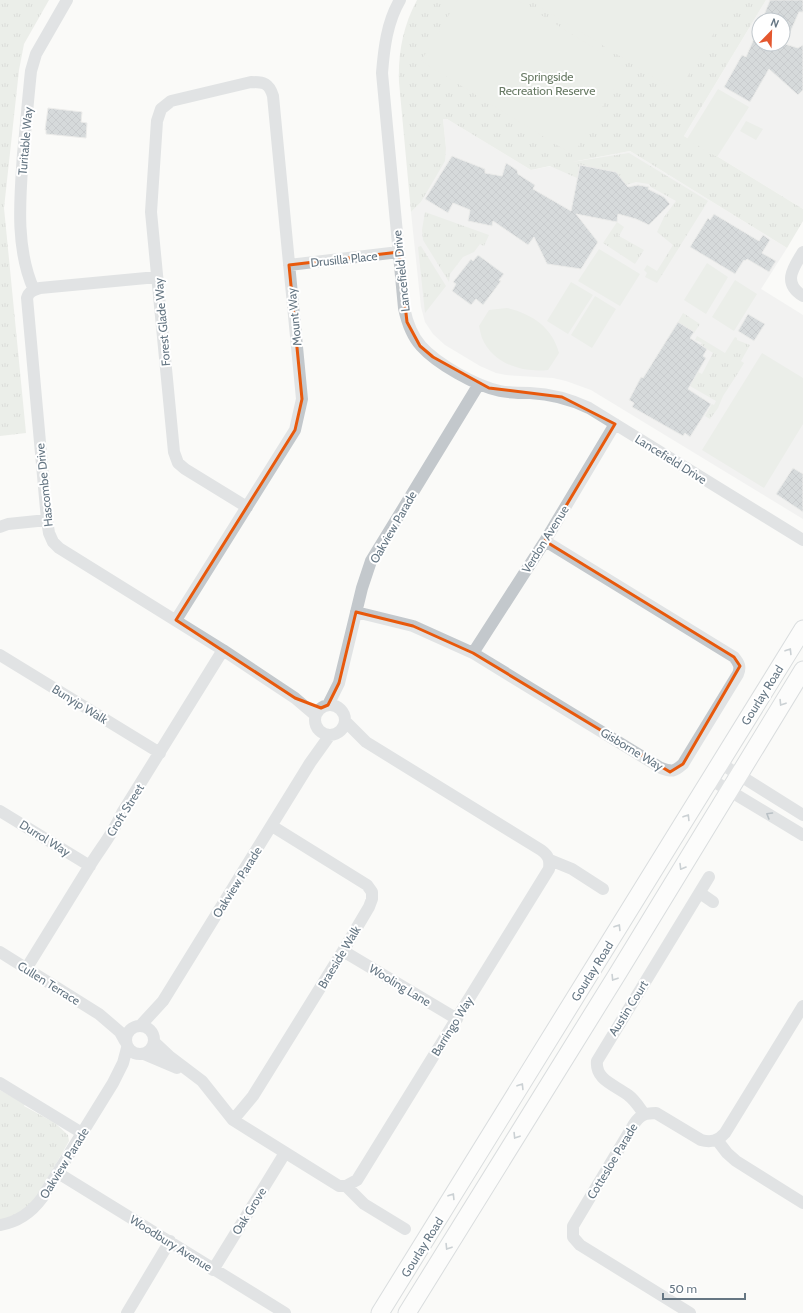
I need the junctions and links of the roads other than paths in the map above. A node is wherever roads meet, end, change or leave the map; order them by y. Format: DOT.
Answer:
graph roads {
  1 [pos="67,0"];
  2 [pos="400,0"];
  3 [pos="167,103"];
  4 [pos="399,252"];
  5 [pos="803,252"];
  6 [pos="289,265"];
  7 [pos="157,277"];
  8 [pos="34,290"];
  9 [pos="803,296"];
  10 [pos="479,384"];
  11 [pos="615,424"];
  12 [pos="247,507"];
  13 [pos="47,520"];
  14 [pos="0,527"];
  15 [pos="803,540"];
  16 [pos="545,541"];
  17 [pos="356,612"];
  18 [pos="176,620"];
  19 [pos="803,629"];
  20 [pos="223,650"];
  21 [pos="473,653"];
  22 [pos="0,655"];
  23 [pos="803,670"];
  24 [pos="339,684"];
  25 [pos="321,709"];
  26 [pos="340,709"];
  27 [pos="344,721"];
  28 [pos="318,730"];
  29 [pos="334,734"];
  30 [pos="366,742"];
  31 [pos="160,753"];
  32 [pos="310,763"];
  33 [pos="720,763"];
  34 [pos="738,774"];
  35 [pos="710,779"];
  36 [pos="729,790"];
  37 [pos="0,810"];
  38 [pos="803,815"];
  39 [pos="272,826"];
  40 [pos="803,835"];
  41 [pos="550,860"];
  42 [pos="90,866"];
  43 [pos="709,877"];
  44 [pos="603,889"];
  45 [pos="700,893"];
  46 [pos="713,902"];
  47 [pos="343,951"];
  48 [pos="0,952"];
  49 [pos="26,969"];
  50 [pos="163,1002"];
  51 [pos="803,1006"];
  52 [pos="99,1014"];
  53 [pos="457,1019"];
  54 [pos="138,1026"];
  55 [pos="153,1038"];
  56 [pos="126,1044"];
  57 [pos="143,1054"];
  58 [pos="189,1072"];
  59 [pos="0,1083"];
  60 [pos="113,1083"];
  61 [pos="644,1114"];
  62 [pos="233,1120"];
  63 [pos="82,1133"];
  64 [pos="717,1140"];
  65 [pos="285,1153"];
  66 [pos="58,1173"];
  67 [pos="346,1186"];
  68 [pos="803,1203"];
  69 [pos="0,1225"];
  70 [pos="405,1229"];
  71 [pos="170,1241"];
  72 [pos="213,1270"];
  73 [pos="281,1312"];
  74 [pos="126,1313"];
  75 [pos="380,1313"];
  76 [pos="407,1313"];
  77 [pos="690,1313"];
  1 -- 8 [label="street, Turitable Way"];
  2 -- 4 [label="street, Lancefield Drive"];
  3 -- 6 [label="street, Mount Way"];
  3 -- 7 [label="street, Forest Glade Way"];
  4 -- 6 [label="street, Drusilla Place"];
  4 -- 10 [label="street, Lancefield Drive"];
  5 -- 9 [label="street"];
  6 -- 12 [label="street, Mount Way"];
  7 -- 8 [label="street"];
  7 -- 12 [label="street, Forest Glade Way"];
  8 -- 13 [label="street, Hascombe Drive"];
  10 -- 11 [label="street, Lancefield Drive"];
  10 -- 17 [label="street, Oakview Parade"];
  11 -- 15 [label="street, Lancefield Drive"];
  11 -- 16 [label="street, Verdon Avenue"];
  12 -- 18 [label="street, Mount Way"];
  13 -- 14 [label="street"];
  13 -- 18 [label="street, Hascombe Drive"];
  16 -- 21 [label="street, Verdon Avenue"];
  16 -- 21 [label="street, Gisborne Way"];
  17 -- 21 [label="street, Gisborne Way"];
  17 -- 24 [label="street, Oakview Parade"];
  18 -- 20 [label="street, Hascombe Drive"];
  33 -- 19 [label="main road, Gourlay Road, one-way"];
  20 -- 25 [label="street, Hascombe Drive"];
  20 -- 31 [label="street, Croft Street"];
  22 -- 31 [label="street, Bunyip Walk"];
  23 -- 34 [label="main road, Gourlay Road, one-way"];
  24 -- 25 [label="street, Oakview Parade"];
  24 -- 26 [label="street, Oakview Parade"];
  25 -- 26 [label="street"];
  25 -- 28 [label="street"];
  26 -- 27 [label="street"];
  27 -- 29 [label="street"];
  27 -- 30 [label="street"];
  28 -- 29 [label="street"];
  28 -- 32 [label="street, Oakview Parade"];
  29 -- 30 [label="street"];
  29 -- 32 [label="street, Oakview Parade"];
  30 -- 41 [label="street"];
  31 -- 42 [label="street, Croft Street"];
  32 -- 39 [label="street, Oakview Parade"];
  33 -- 34 [label="street"];
  33 -- 35 [label="main road, Gourlay Road"];
  34 -- 36 [label="main road, Gourlay Road"];
  34 -- 38 [label="street"];
  35 -- 36 [label="street"];
  75 -- 35 [label="main road, Gourlay Road, one-way"];
  40 -- 36 [label="street, one-way"];
  36 -- 76 [label="main road, Gourlay Road, one-way"];
  37 -- 42 [label="street, Durrol Way"];
  39 -- 47 [label="street, Braeside Walk"];
  39 -- 50 [label="street, Oakview Parade"];
  41 -- 44 [label="street"];
  41 -- 53 [label="street, Barringo Way"];
  42 -- 49 [label="street, Croft Street"];
  43 -- 45 [label="street, Austin Court"];
  45 -- 46 [label="street"];
  45 -- 61 [label="street, Austin Court"];
  47 -- 53 [label="street, Wooling Lane"];
  47 -- 62 [label="street, Braeside Walk"];
  48 -- 49 [label="street, Cullen Terrace"];
  49 -- 52 [label="street, Cullen Terrace"];
  50 -- 54 [label="street, Oakview Parade"];
  50 -- 55 [label="street, Oakview Parade"];
  51 -- 64 [label="street"];
  52 -- 54 [label="street, Cullen Terrace"];
  52 -- 56 [label="street, Cullen Terrace"];
  53 -- 67 [label="street, Barringo Way"];
  54 -- 55 [label="street"];
  54 -- 56 [label="street"];
  55 -- 57 [label="street"];
  55 -- 58 [label="street"];
  56 -- 57 [label="street"];
  56 -- 60 [label="street, Oakview Parade"];
  57 -- 58 [label="street"];
  57 -- 60 [label="street, Oakview Parade"];
  58 -- 62 [label="street"];
  59 -- 63 [label="street"];
  60 -- 63 [label="street, Oakview Parade"];
  61 -- 64 [label="street, Cottesloe Parade"];
  61 -- 77 [label="street, Cottesloe Parade"];
  62 -- 65 [label="street"];
  63 -- 66 [label="street, Oakview Parade"];
  64 -- 68 [label="street"];
  65 -- 67 [label="street"];
  65 -- 72 [label="street, Oak Grove"];
  66 -- 69 [label="street, Oakview Parade"];
  66 -- 71 [label="street, Woodbury Avenue"];
  67 -- 70 [label="street"];
  71 -- 72 [label="street, Woodbury Avenue"];
  71 -- 74 [label="street"];
  72 -- 73 [label="street, Woodbury Avenue"];
}
